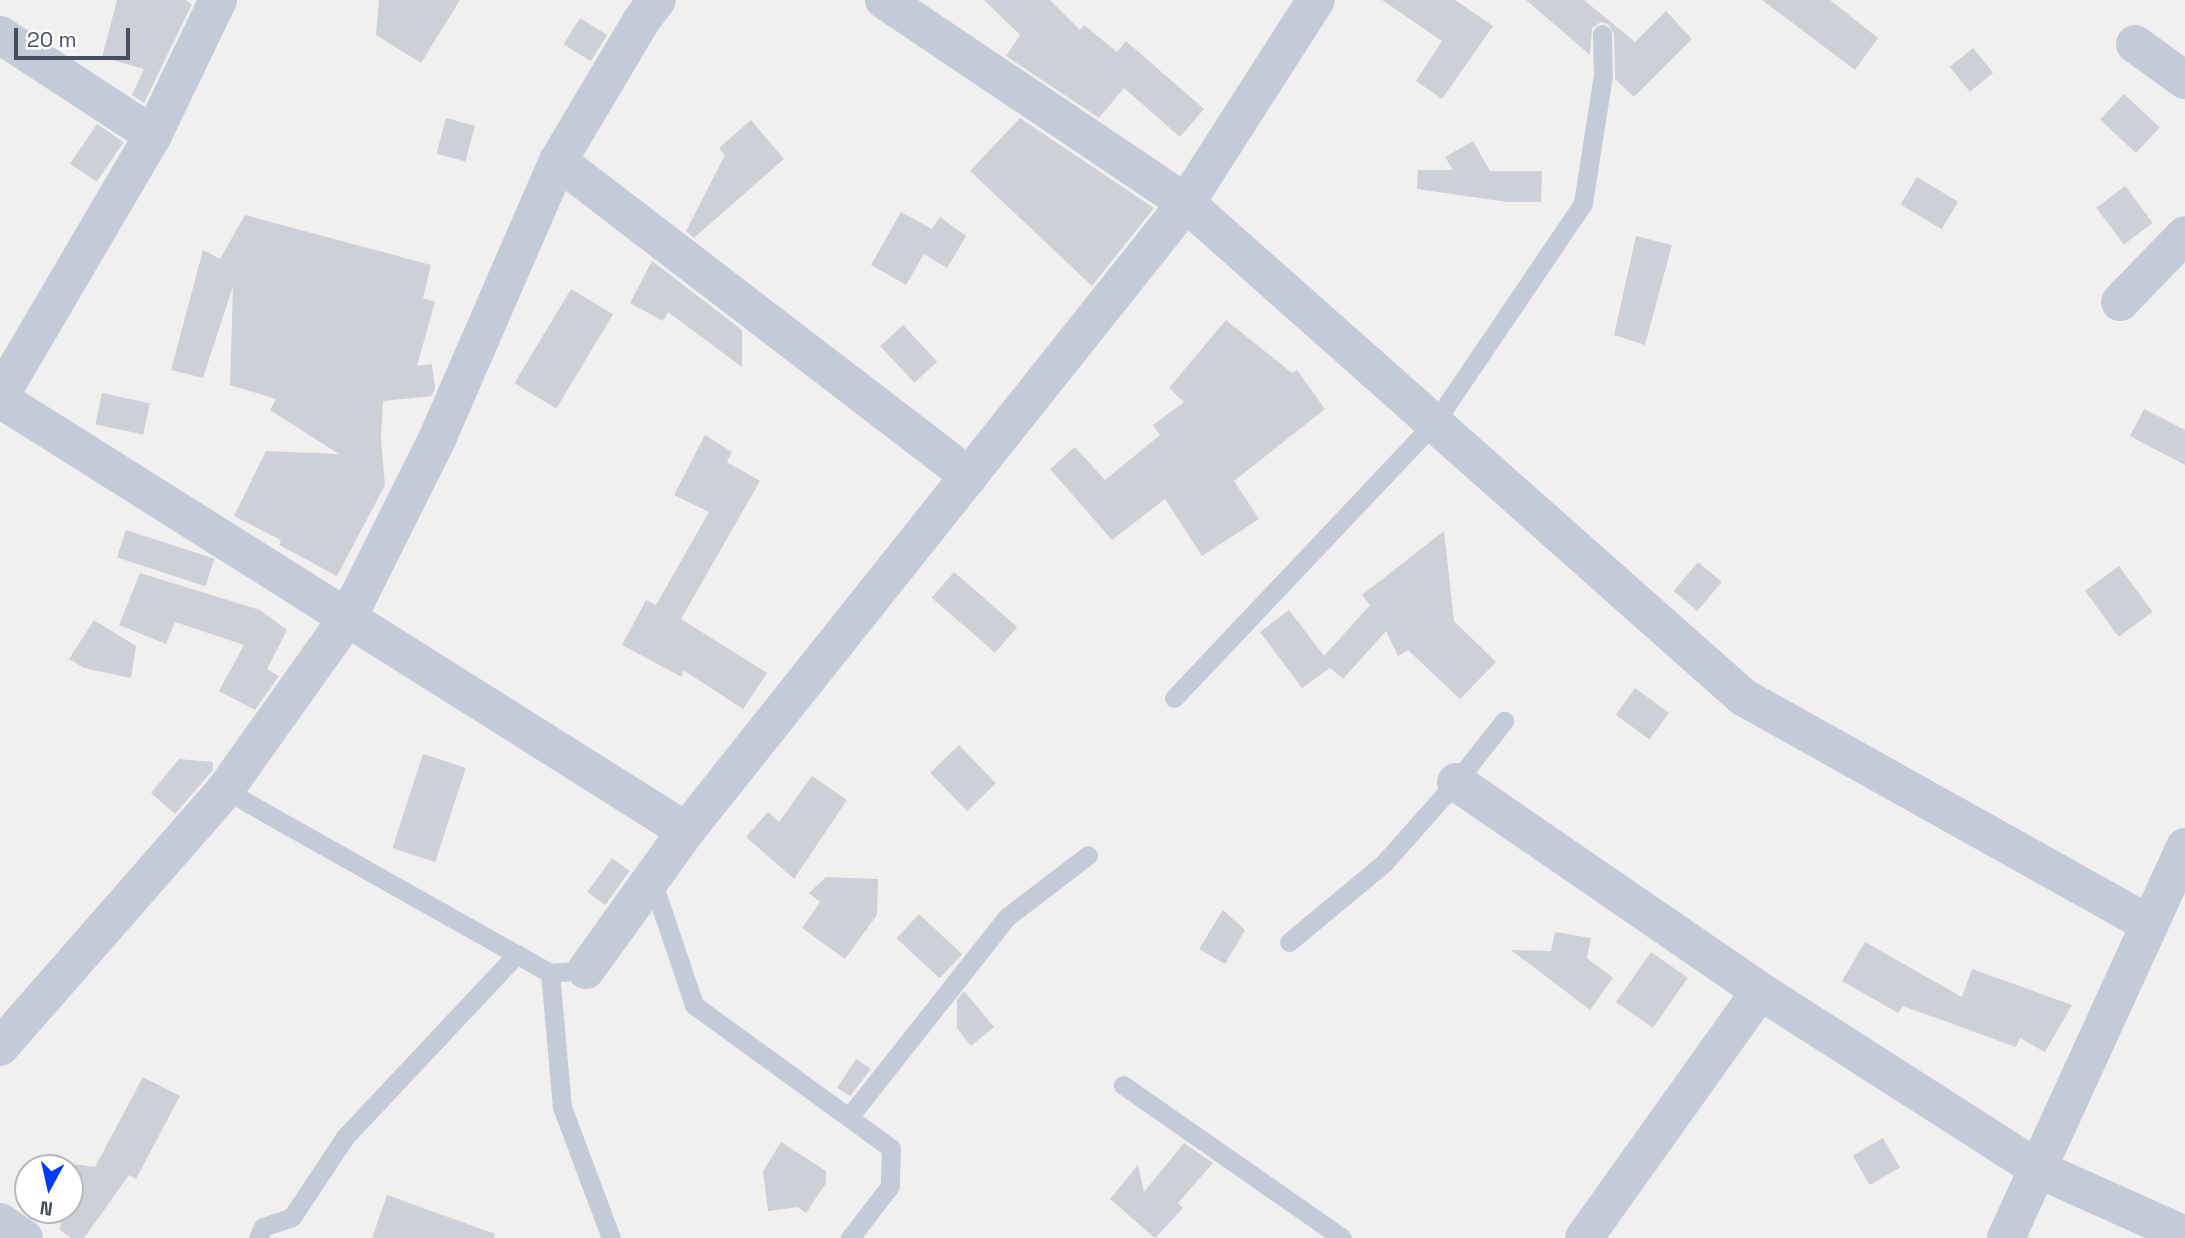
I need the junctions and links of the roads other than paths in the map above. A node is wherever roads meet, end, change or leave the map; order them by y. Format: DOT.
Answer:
graph roads {
  1 [pos="218,0"];
  2 [pos="657,0"];
  3 [pos="884,0"];
  4 [pos="1316,0"];
  5 [pos="0,34"];
  6 [pos="1602,34"];
  7 [pos="2135,44"];
  8 [pos="2185,80"];
  9 [pos="153,135"];
  10 [pos="558,161"];
  11 [pos="1186,203"];
  12 [pos="2185,235"];
  13 [pos="2120,302"];
  14 [pos="0,397"];
  15 [pos="1435,422"];
  16 [pos="969,476"];
  17 [pos="348,617"];
  18 [pos="1174,698"];
  19 [pos="1504,721"];
  20 [pos="1456,782"];
  21 [pos="225,790"];
  22 [pos="686,831"];
  23 [pos="2185,847"];
  24 [pos="1088,855"];
  25 [pos="652,880"];
  26 [pos="2150,924"];
  27 [pos="1289,942"];
  28 [pos="517,954"];
  29 [pos="568,971"];
  30 [pos="1760,991"];
  31 [pos="0,1047"];
  32 [pos="1123,1085"];
  33 [pos="849,1117"];
  34 [pos="2038,1169"];
  35 [pos="0,1222"];
  36 [pos="1600,1233"];
  37 [pos="2185,1235"];
  38 [pos="24,1238"];
  39 [pos="258,1238"];
  40 [pos="611,1238"];
  41 [pos="850,1238"];
  42 [pos="1342,1238"];
  43 [pos="2006,1238"];
  1 -- 9 [label="street"];
  2 -- 10 [label="street"];
  3 -- 11 [label="street"];
  4 -- 11 [label="street"];
  5 -- 9 [label="street"];
  6 -- 15 [label="lane"];
  7 -- 8 [label="street"];
  9 -- 14 [label="street"];
  10 -- 16 [label="street"];
  10 -- 17 [label="street"];
  11 -- 15 [label="street"];
  11 -- 16 [label="street"];
  12 -- 13 [label="street"];
  14 -- 17 [label="street"];
  15 -- 18 [label="lane"];
  15 -- 26 [label="street"];
  16 -- 22 [label="street"];
  17 -- 21 [label="street"];
  17 -- 22 [label="street"];
  19 -- 20 [label="lane"];
  20 -- 27 [label="lane"];
  20 -- 30 [label="street"];
  21 -- 28 [label="lane"];
  21 -- 31 [label="street"];
  22 -- 25 [label="street"];
  23 -- 26 [label="street"];
  24 -- 33 [label="lane"];
  25 -- 29 [label="street"];
  25 -- 33 [label="lane"];
  26 -- 34 [label="street"];
  28 -- 29 [label="lane"];
  28 -- 39 [label="lane"];
  29 -- 40 [label="lane"];
  30 -- 34 [label="street"];
  30 -- 36 [label="street"];
  32 -- 42 [label="lane"];
  33 -- 41 [label="lane"];
  34 -- 37 [label="street"];
  34 -- 43 [label="street"];
  35 -- 38 [label="street"];
}
